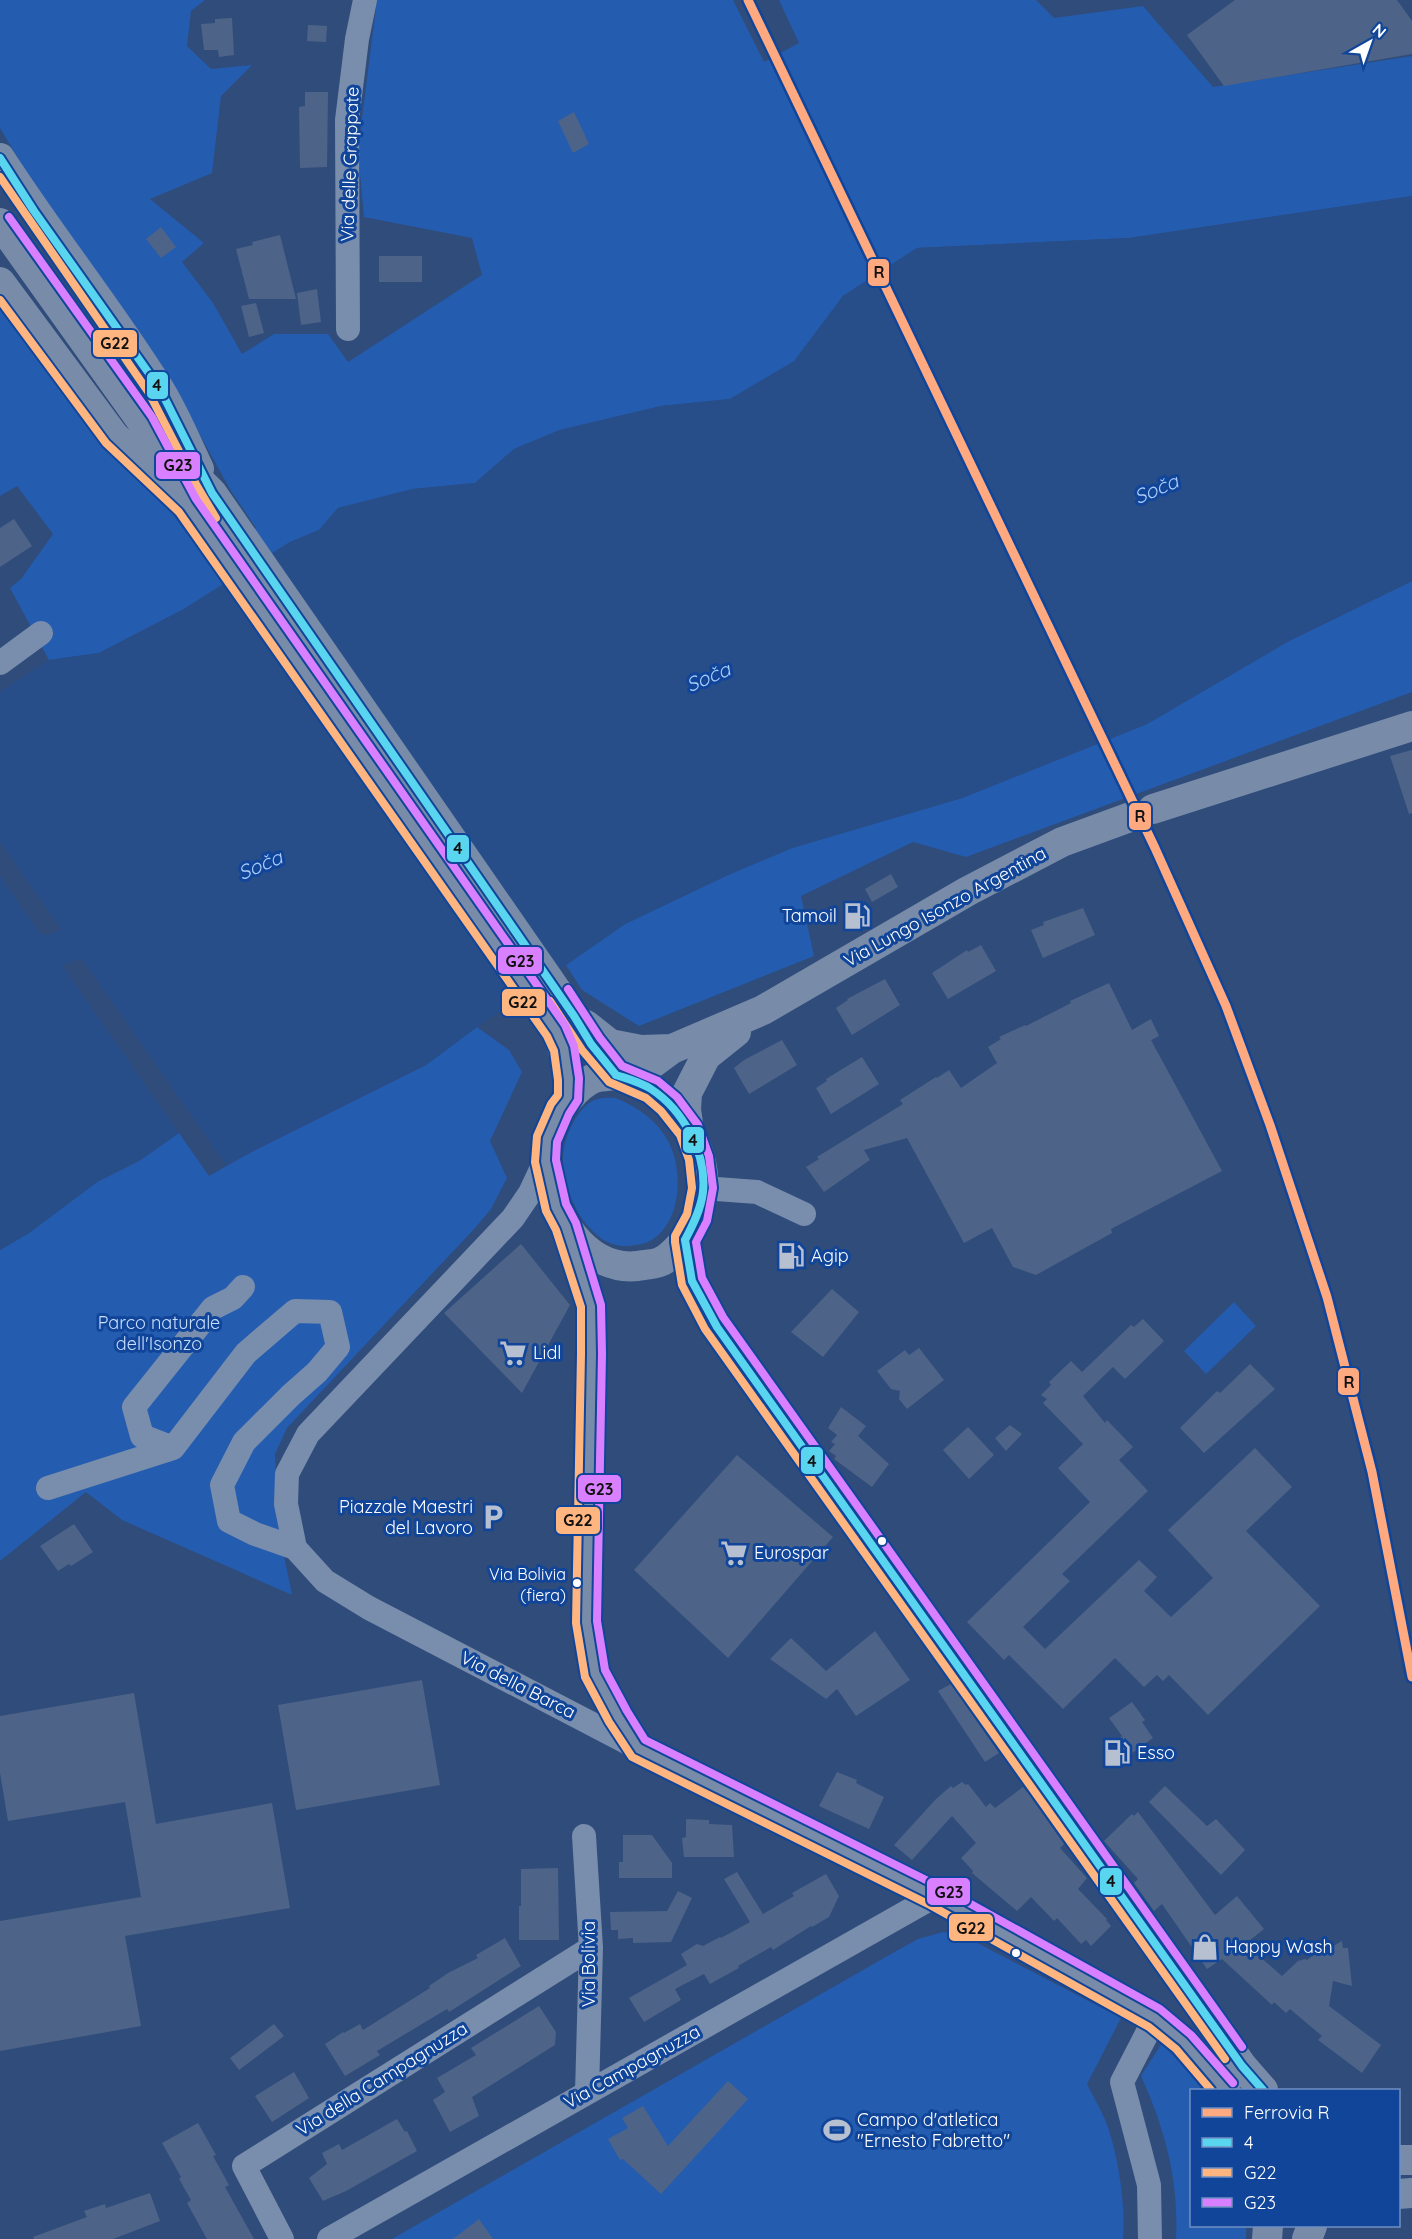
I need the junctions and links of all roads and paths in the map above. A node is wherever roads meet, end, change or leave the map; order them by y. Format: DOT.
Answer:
graph roads {
  1 [pos="365,0"];
  2 [pos="0,158"];
  3 [pos="0,223"];
  4 [pos="0,282"];
  5 [pos="348,329"];
  6 [pos="199,499"];
  7 [pos="41,633"];
  8 [pos="0,663"];
  9 [pos="1412,726"];
  10 [pos="763,1010"];
  11 [pos="565,1023"];
  12 [pos="672,1049"];
  13 [pos="623,1077"];
  14 [pos="568,1099"];
  15 [pos="689,1130"];
  16 [pos="545,1161"];
  17 [pos="703,1188"];
  18 [pos="804,1214"];
  19 [pos="566,1226"];
  20 [pos="685,1240"];
  21 [pos="243,1287"];
  22 [pos="173,1448"];
  23 [pos="48,1488"];
  24 [pos="295,1548"];
  25 [pos="638,1748"];
  26 [pos="584,1836"];
  27 [pos="935,1896"];
  28 [pos="591,1948"];
  29 [pos="1155,2018"];
  30 [pos="1223,2089"];
  31 [pos="1261,2089"];
  32 [pos="587,2092"];
  33 [pos="282,2239"];
  34 [pos="329,2239"];
  35 [pos="1150,2239"];
  1 -- 5 [label="street, Via delle Grappate"];
  2 -- 6 [label="main road"];
  3 -- 6 [label="main road"];
  4 -- 6 [label="main road"];
  6 -- 11 [label="main road"];
  7 -- 8 [label="street"];
  9 -- 10 [label="main road, Via Lungo Isonzo Argentina"];
  10 -- 12 [label="main road, Via Lungo Isonzo Argentina"];
  10 -- 15 [label="main road, Via Lungo Isonzo Argentina"];
  11 -- 12 [label="main road"];
  11 -- 13 [label="main road"];
  11 -- 14 [label="main road"];
  12 -- 13 [label="main road, Via Lungo Isonzo Argentina"];
  13 -- 14 [label="main road"];
  13 -- 15 [label="main road"];
  14 -- 16 [label="main road"];
  15 -- 17 [label="main road"];
  16 -- 19 [label="main road"];
  16 -- 24 [label="street"];
  17 -- 18 [label="street"];
  17 -- 20 [label="main road"];
  19 -- 20 [label="main road"];
  19 -- 25 [label="main road"];
  20 -- 31 [label="main road"];
  21 -- 22 [label="street"];
  22 -- 23 [label="street"];
  22 -- 24 [label="street"];
  24 -- 25 [label="street, Via della Barca"];
  25 -- 27 [label="main road, Via della Barca"];
  26 -- 28 [label="street, Via Bolivia"];
  27 -- 29 [label="main road, Via della Barca"];
  27 -- 32 [label="street, Via Campagnuzza"];
  28 -- 32 [label="street, Via Bolivia"];
  28 -- 33 [label="street, Via della Campagnuzza"];
  29 -- 30 [label="main road, Via della Barca"];
  29 -- 35 [label="street"];
  32 -- 34 [label="street, Via Campagnuzza"];
}
